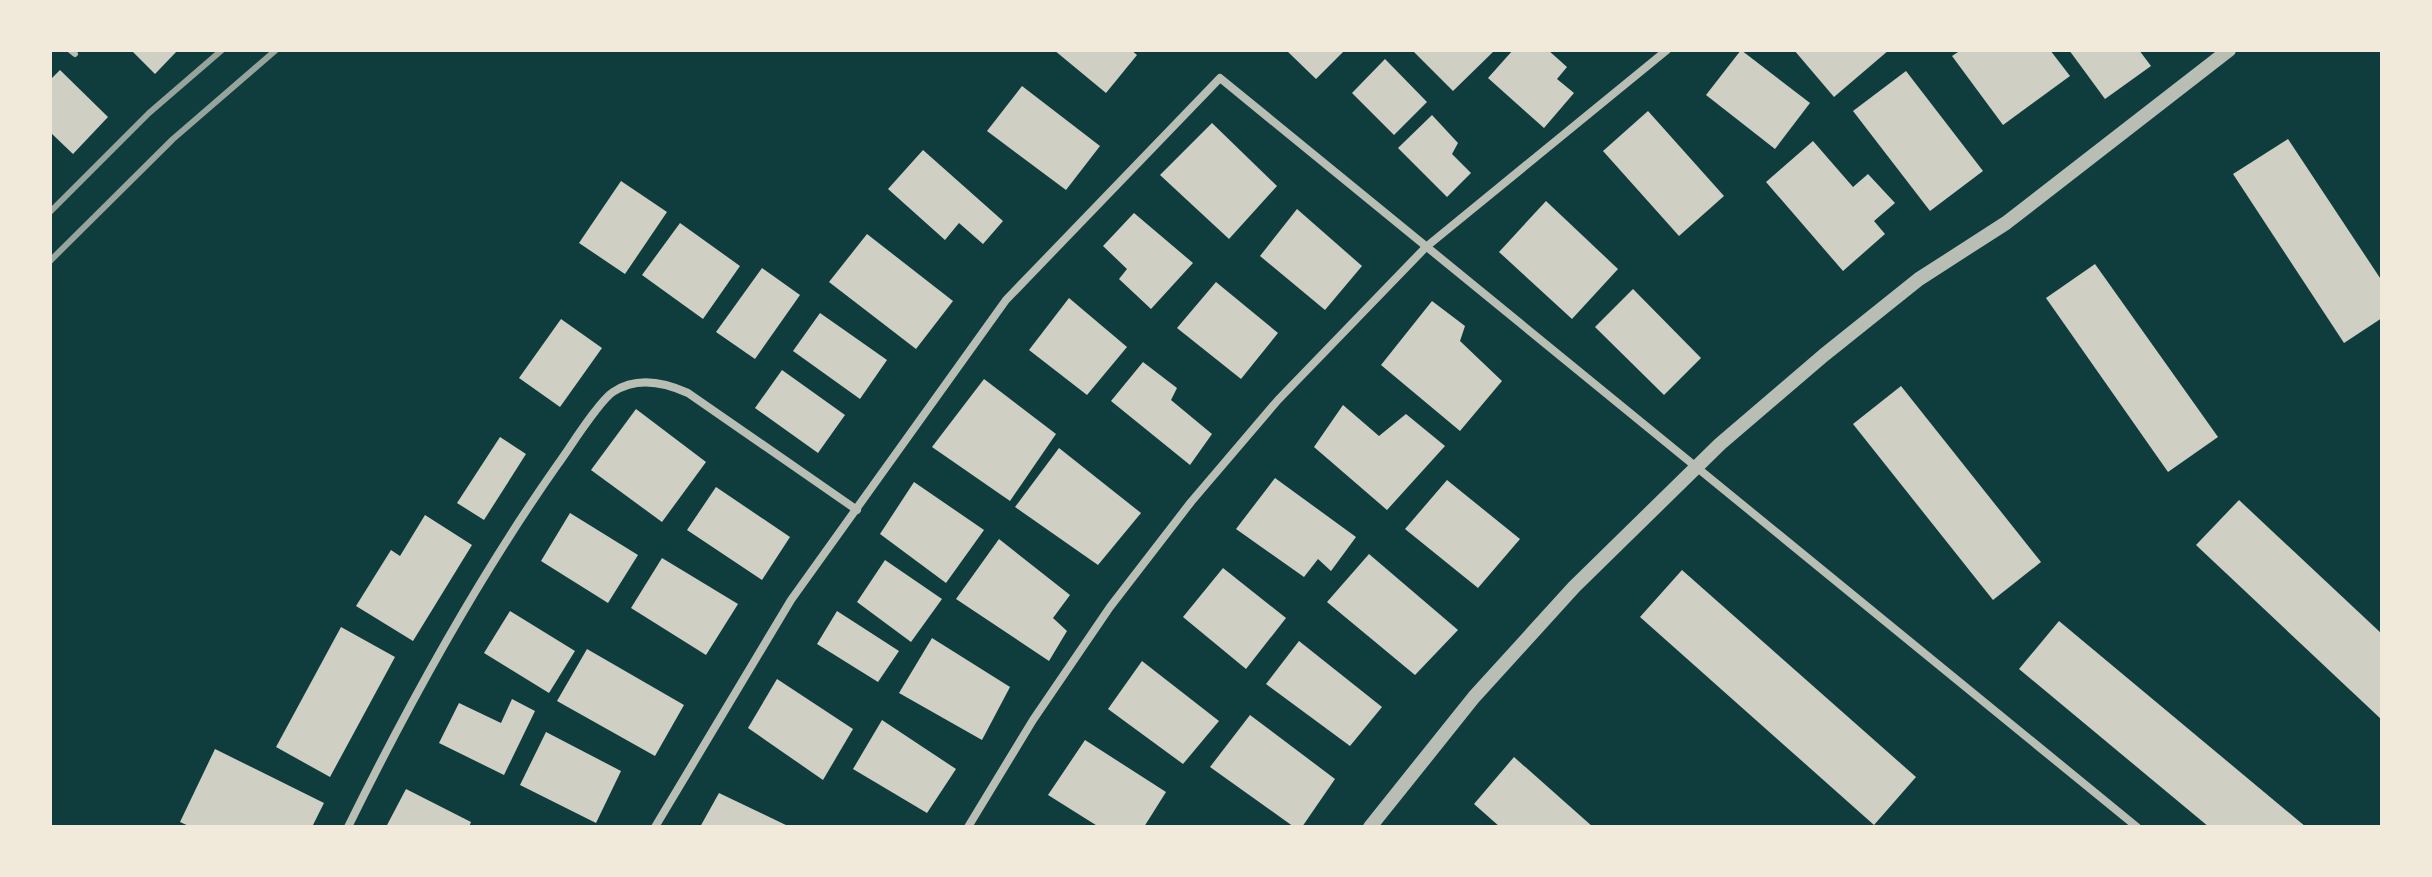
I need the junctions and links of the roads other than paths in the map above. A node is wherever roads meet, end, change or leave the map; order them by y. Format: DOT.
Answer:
graph roads {
  1 [pos="1667,50"];
  2 [pos="2229,50"];
  3 [pos="1426,247"];
  4 [pos="1695,468"];
  5 [pos="857,510"];
  6 [pos="348,827"];
  7 [pos="655,827"];
  8 [pos="968,827"];
  9 [pos="1370,827"];
  10 [pos="2137,827"];
  1 -- 3 [label="street"];
  2 -- 4 [label="street"];
  3 -- 4 [label="street"];
  3 -- 5 [label="street"];
  3 -- 8 [label="street"];
  4 -- 9 [label="street"];
  4 -- 10 [label="street"];
  5 -- 6 [label="street"];
  5 -- 7 [label="street"];
}
